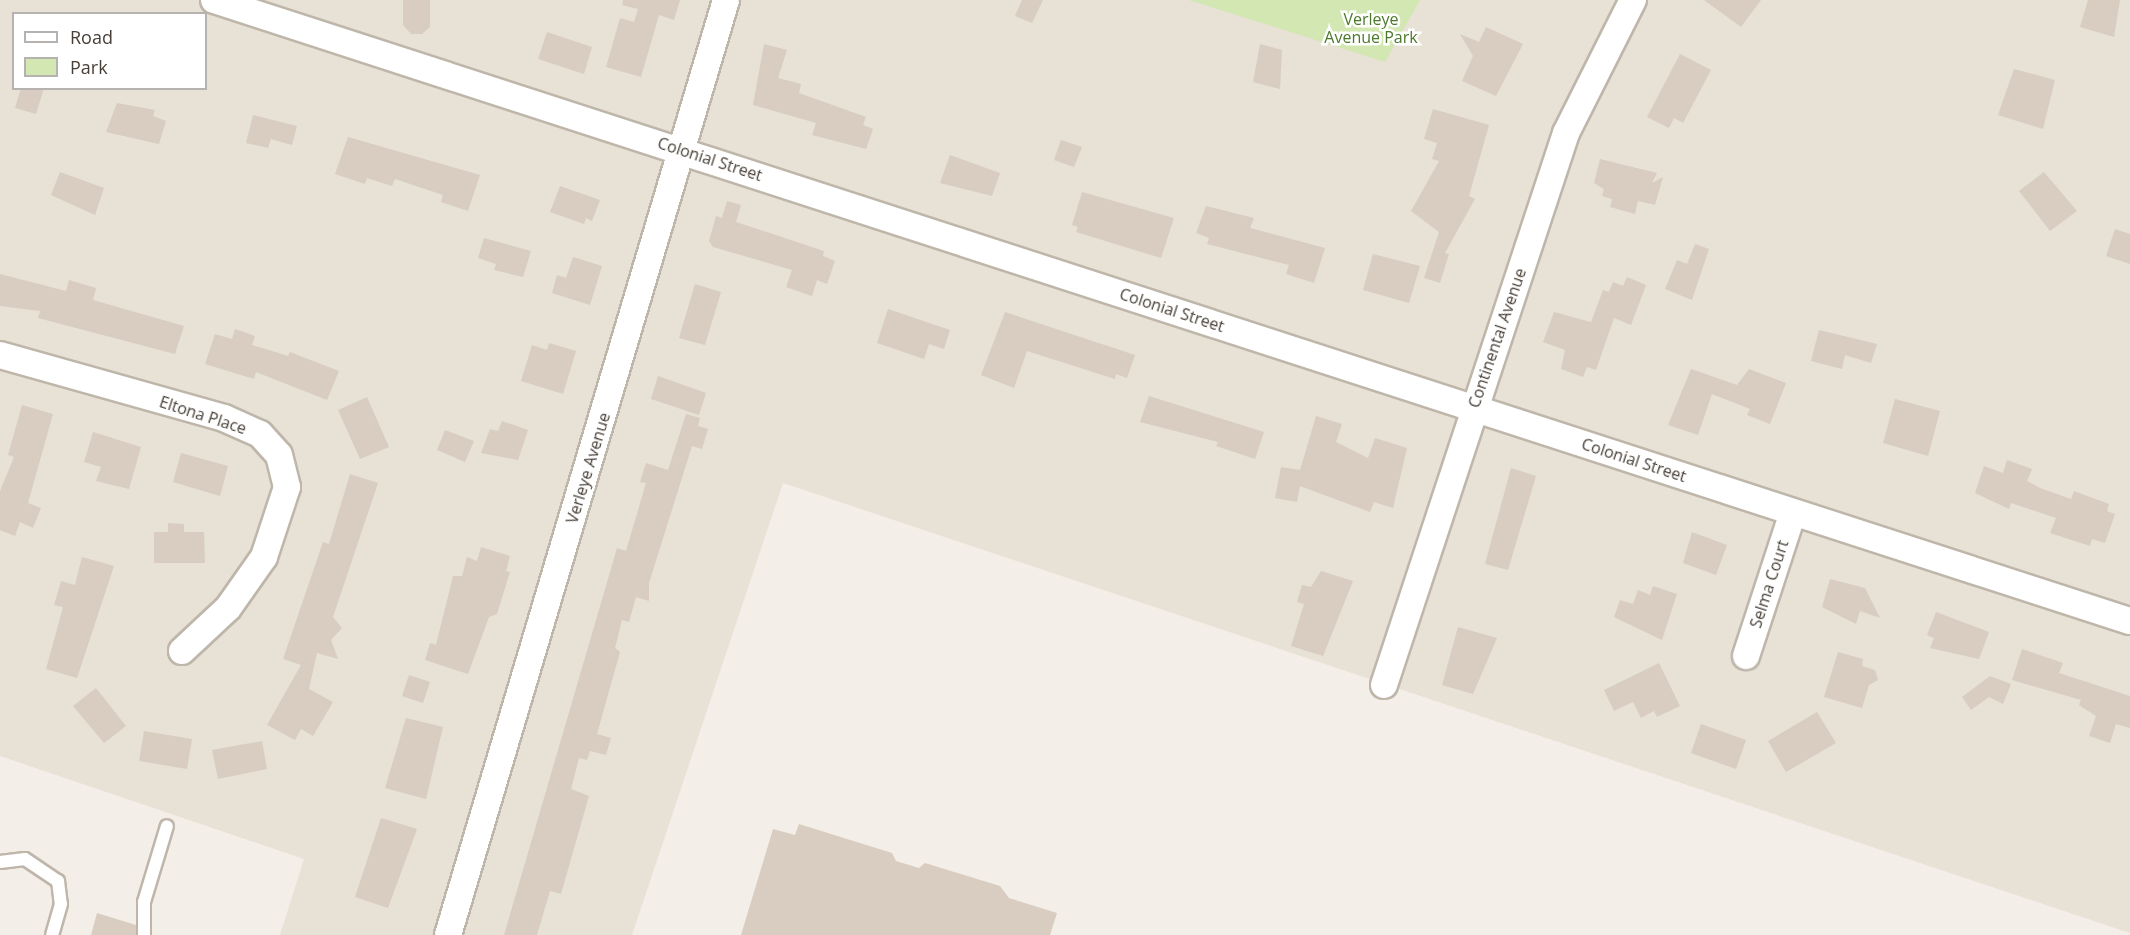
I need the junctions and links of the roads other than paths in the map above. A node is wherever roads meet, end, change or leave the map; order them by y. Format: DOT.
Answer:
graph roads {
  1 [pos="214,0"];
  2 [pos="726,0"];
  3 [pos="1633,0"];
  4 [pos="244,4"];
  5 [pos="682,150"];
  6 [pos="0,356"];
  7 [pos="1473,408"];
  8 [pos="1793,512"];
  9 [pos="2130,621"];
  10 [pos="182,651"];
  11 [pos="1746,656"];
  12 [pos="1383,685"];
  13 [pos="167,826"];
  14 [pos="0,861"];
  15 [pos="52,935"];
  16 [pos="144,935"];
  17 [pos="448,935"];
  1 -- 4 [label="street, Colonial Street"];
  2 -- 5 [label="street, Verleye Avenue"];
  3 -- 7 [label="street, Continental Avenue"];
  4 -- 5 [label="street, Colonial Street"];
  5 -- 7 [label="street, Colonial Street"];
  5 -- 17 [label="street, Verleye Avenue"];
  6 -- 10 [label="street, Eltona Place"];
  7 -- 8 [label="street, Colonial Street"];
  7 -- 12 [label="street, Continental Avenue"];
  8 -- 9 [label="street, Colonial Street"];
  8 -- 11 [label="street, Selma Court"];
  13 -- 16 [label="lane"];
  14 -- 15 [label="lane"];
}
